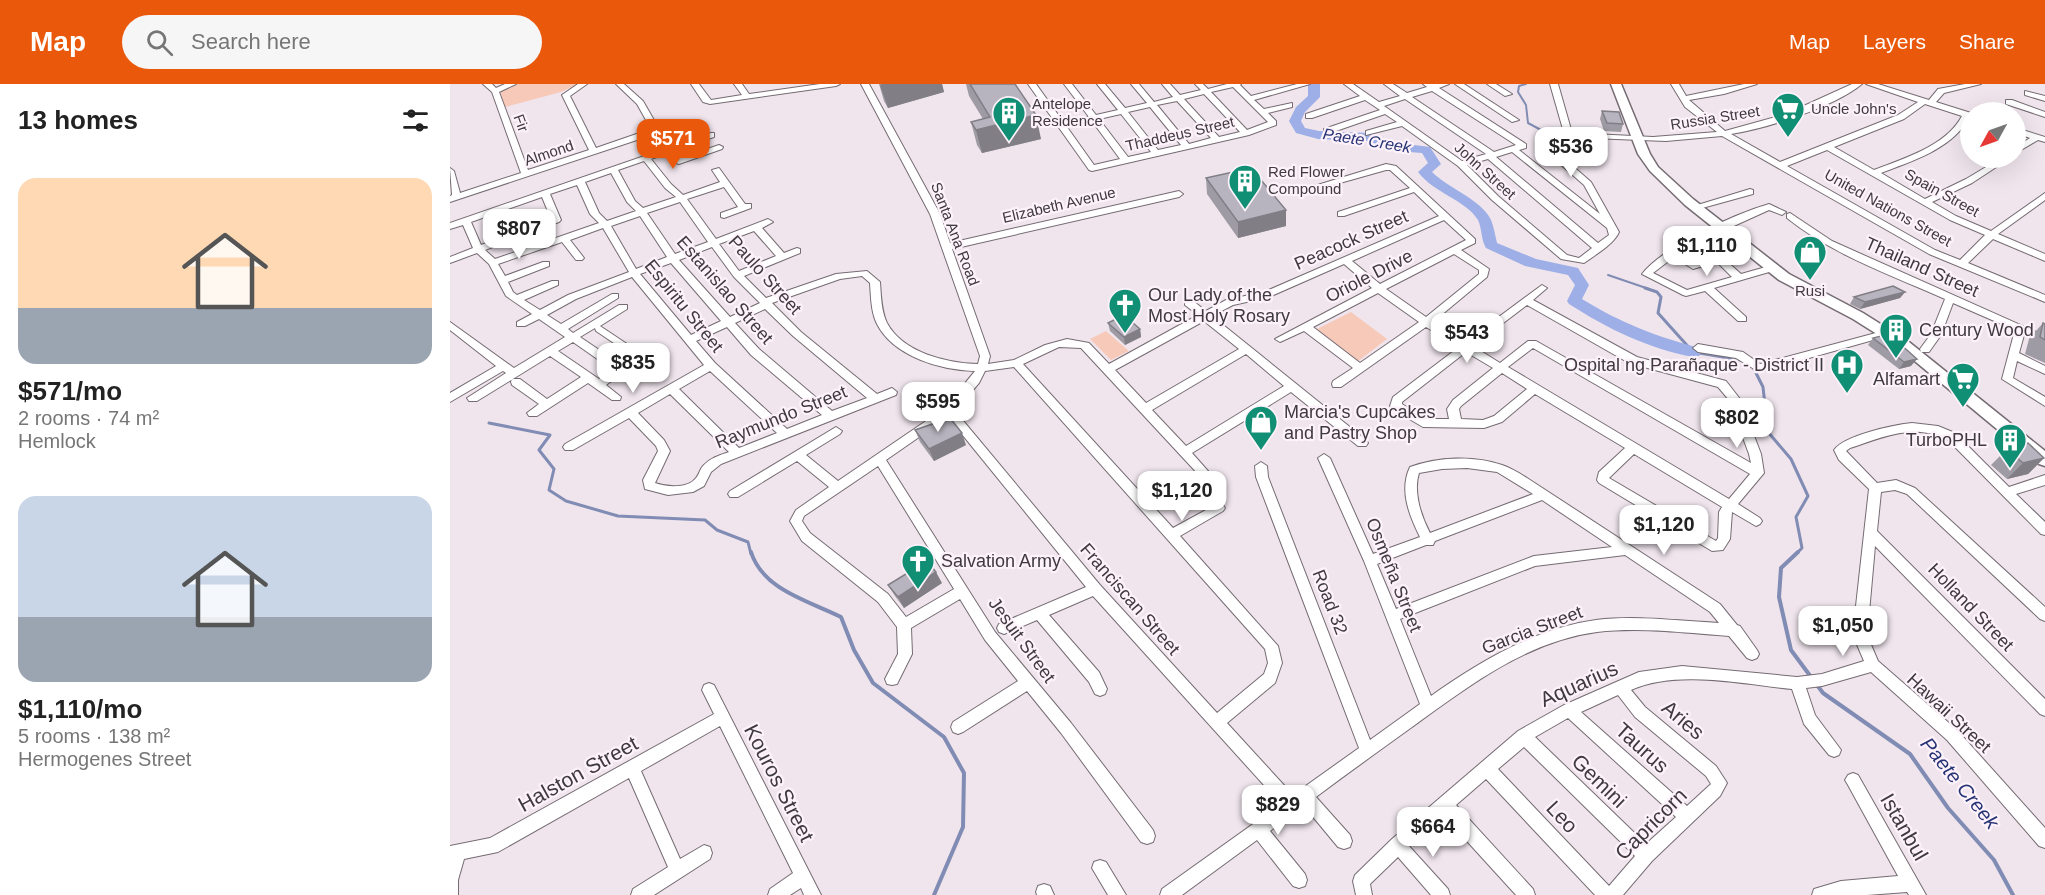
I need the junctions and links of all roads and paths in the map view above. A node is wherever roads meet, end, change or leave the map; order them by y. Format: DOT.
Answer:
graph roads {
  1 [pos="487,84"];
  2 [pos="512,84"];
  3 [pos="583,84"];
  4 [pos="620,84"];
  5 [pos="695,84"];
  6 [pos="738,84"];
  7 [pos="771,84"];
  8 [pos="836,84"];
  9 [pos="865,84"];
  10 [pos="1032,84"];
  11 [pos="1068,84"];
  12 [pos="1101,84"];
  13 [pos="1135,84"];
  14 [pos="1166,84"];
  15 [pos="1199,84"];
  16 [pos="1235,84"];
  17 [pos="1306,84"];
  18 [pos="1348,84"];
  19 [pos="1388,84"];
  20 [pos="1445,84"];
  21 [pos="1459,84"];
  22 [pos="1491,84"];
  23 [pos="1554,84"];
  24 [pos="1616,84"];
  25 [pos="1675,84"];
  26 [pos="1753,84"];
  27 [pos="1858,84"];
  28 [pos="1870,84"];
  29 [pos="1977,84"];
  30 [pos="806,86"];
  31 [pos="1430,86"];
  32 [pos="1957,86"];
  33 [pos="1731,87"];
  34 [pos="495,91"];
  35 [pos="1206,92"];
  36 [pos="778,93"];
  37 [pos="2028,93"];
  38 [pos="1508,94"];
  39 [pos="1406,96"];
  40 [pos="747,97"];
  41 [pos="1366,97"];
  42 [pos="1179,98"];
  43 [pos="1249,99"];
  44 [pos="1683,99"];
  45 [pos="2045,99"];
  46 [pos="1926,103"];
  47 [pos="1153,104"];
  48 [pos="1289,105"];
  49 [pos="1382,108"];
  50 [pos="2026,108"];
  51 [pos="1122,112"];
  52 [pos="1263,112"];
  53 [pos="1960,112"];
  54 [pos="2045,115"];
  55 [pos="1309,116"];
  56 [pos="1094,118"];
  57 [pos="1515,120"];
  58 [pos="1402,123"];
  59 [pos="1061,126"];
  60 [pos="1960,128"];
  61 [pos="1327,131"];
  62 [pos="1246,133"];
  63 [pos="1370,133"];
  64 [pos="1723,133"];
  65 [pos="2026,134"];
  66 [pos="711,135"];
  67 [pos="1569,135"];
  68 [pos="1546,139"];
  69 [pos="1639,139"];
  70 [pos="2041,139"];
  71 [pos="1217,140"];
  72 [pos="1523,146"];
  73 [pos="2026,146"];
  74 [pos="720,147"];
  75 [pos="1187,147"];
  76 [pos="1828,147"];
  77 [pos="670,149"];
  78 [pos="1513,149"];
  79 [pos="594,151"];
  80 [pos="1157,154"];
  81 [pos="1492,155"];
  82 [pos="646,158"];
  83 [pos="1126,161"];
  84 [pos="1461,164"];
  85 [pos="1781,165"];
  86 [pos="1990,168"];
  87 [pos="614,170"];
  88 [pos="716,170"];
  89 [pos="450,171"];
  90 [pos="1874,173"];
  91 [pos="526,175"];
  92 [pos="580,181"];
  93 [pos="726,183"];
  94 [pos="1315,187"];
  95 [pos="1416,189"];
  96 [pos="1750,192"];
  97 [pos="545,194"];
  98 [pos="1179,194"];
  99 [pos="2045,195"];
  100 [pos="453,198"];
  101 [pos="682,198"];
  102 [pos="1925,202"];
  103 [pos="1695,207"];
  104 [pos="642,212"];
  105 [pos="1341,214"];
  106 [pos="724,215"];
  107 [pos="1444,217"];
  108 [pos="466,221"];
  109 [pos="768,222"];
  110 [pos="605,224"];
  111 [pos="450,226"];
  112 [pos="756,227"];
  113 [pos="1721,227"];
  114 [pos="1612,228"];
  115 [pos="1990,236"];
  116 [pos="564,238"];
  117 [pos="1697,240"];
  118 [pos="714,243"];
  119 [pos="946,247"];
  120 [pos="478,249"];
  121 [pos="1599,249"];
  122 [pos="797,251"];
  123 [pos="1455,251"];
  124 [pos="1675,253"];
  125 [pos="782,257"];
  126 [pos="579,258"];
  127 [pos="2045,258"];
  128 [pos="673,259"];
  129 [pos="1718,259"];
  130 [pos="450,260"];
  131 [pos="1346,261"];
  132 [pos="493,263"];
  133 [pos="546,264"];
  134 [pos="1961,265"];
  135 [pos="1773,268"];
  136 [pos="634,273"];
  137 [pos="737,274"];
  138 [pos="1740,278"];
  139 [pos="502,281"];
  140 [pos="555,283"];
  141 [pos="1542,288"];
  142 [pos="1708,288"];
  143 [pos="1380,290"];
  144 [pos="615,296"];
  145 [pos="1950,298"];
  146 [pos="517,299"];
  147 [pos="2045,299"];
  148 [pos="1526,300"];
  149 [pos="1189,303"];
  150 [pos="767,304"];
  151 [pos="623,307"];
  152 [pos="538,315"];
  153 [pos="1205,316"];
  154 [pos="1742,319"];
  155 [pos="728,322"];
  156 [pos="1426,322"];
  157 [pos="521,324"];
  158 [pos="450,325"];
  159 [pos="1305,326"];
  160 [pos="561,329"];
  161 [pos="600,329"];
  162 [pos="2020,330"];
  163 [pos="1887,333"];
  164 [pos="573,338"];
  165 [pos="1280,339"];
  166 [pos="689,340"];
  167 [pos="2045,340"];
  168 [pos="1465,346"];
  169 [pos="1698,348"];
  170 [pos="1925,349"];
  171 [pos="1247,350"];
  172 [pos="551,351"];
  173 [pos="2013,354"];
  174 [pos="1021,360"];
  175 [pos="504,366"];
  176 [pos="711,366"];
  177 [pos="1502,367"];
  178 [pos="982,368"];
  179 [pos="1360,368"];
  180 [pos="1109,369"];
  181 [pos="621,370"];
  182 [pos="2045,370"];
  183 [pos="515,378"];
  184 [pos="588,378"];
  185 [pos="1337,384"];
  186 [pos="598,385"];
  187 [pos="1292,386"];
  188 [pos="1535,388"];
  189 [pos="672,389"];
  190 [pos="892,392"];
  191 [pos="616,397"];
  192 [pos="450,398"];
  193 [pos="473,398"];
  194 [pos="876,399"];
  195 [pos="2045,402"];
  196 [pos="546,404"];
  197 [pos="1145,409"];
  198 [pos="949,411"];
  199 [pos="630,412"];
  200 [pos="533,413"];
  201 [pos="831,416"];
  202 [pos="1456,424"];
  203 [pos="836,431"];
  204 [pos="786,434"];
  205 [pos="1362,443"];
  206 [pos="568,447"];
  207 [pos="1633,448"];
  208 [pos="1185,452"];
  209 [pos="737,453"];
  210 [pos="797,455"];
  211 [pos="879,458"];
  212 [pos="1324,458"];
  213 [pos="2045,460"];
  214 [pos="1262,466"];
  215 [pos="1202,471"];
  216 [pos="1758,473"];
  217 [pos="2045,480"];
  218 [pos="837,487"];
  219 [pos="1875,488"];
  220 [pos="2007,492"];
  221 [pos="734,494"];
  222 [pos="1542,495"];
  223 [pos="1731,505"];
  224 [pos="1219,508"];
  225 [pos="1756,521"];
  226 [pos="2045,530"];
  227 [pos="1870,532"];
  228 [pos="1172,535"];
  229 [pos="1429,541"];
  230 [pos="1627,550"];
  231 [pos="1370,561"];
  232 [pos="1095,589"];
  233 [pos="963,590"];
  234 [pos="1039,613"];
  235 [pos="2045,615"];
  236 [pos="1392,616"];
  237 [pos="904,625"];
  238 [pos="1004,628"];
  239 [pos="1735,630"];
  240 [pos="1752,654"];
  241 [pos="1873,665"];
  242 [pos="892,679"];
  243 [pos="1027,683"];
  244 [pos="1802,683"];
  245 [pos="1621,688"];
  246 [pos="709,690"];
  247 [pos="1100,690"];
  248 [pos="1428,706"];
  249 [pos="2045,708"];
  250 [pos="1569,710"];
  251 [pos="721,718"];
  252 [pos="1217,722"];
  253 [pos="958,727"];
  254 [pos="1523,736"];
  255 [pos="1367,750"];
  256 [pos="1834,750"];
  257 [pos="632,768"];
  258 [pos="1487,769"];
  259 [pos="1853,780"];
  260 [pos="1719,783"];
  261 [pos="1298,800"];
  262 [pos="1444,805"];
  263 [pos="1686,816"];
  264 [pos="1259,830"];
  265 [pos="1147,836"];
  266 [pos="2045,840"];
  267 [pos="1344,841"];
  268 [pos="1398,844"];
  269 [pos="704,853"];
  270 [pos="454,854"];
  271 [pos="1646,855"];
  272 [pos="1100,868"];
  273 [pos="677,870"];
  274 [pos="803,876"];
  275 [pos="1299,880"];
  276 [pos="1915,889"];
  277 [pos="1362,890"];
  278 [pos="450,895"];
  279 [pos="639,895"];
  280 [pos="776,895"];
  281 [pos="813,895"];
  282 [pos="1118,895"];
  283 [pos="1168,895"];
  284 [pos="1442,895"];
  285 [pos="1527,895"];
  286 [pos="1606,895"];
  287 [pos="1612,895"];
  288 [pos="1820,895"];
  1 -- 34 [label="street, Fir"];
  2 -- 34 [label="street"];
  3 -- 79 [label="street"];
  4 -- 79 [label="street, Almond"];
  5 -- 40 [label="street"];
  6 -- 40 [label="street"];
  7 -- 36 [label="street"];
  8 -- 30 [label="street"];
  9 -- 119 [label="street, Santa Ana Road"];
  10 -- 59 [label="street"];
  11 -- 56 [label="street"];
  12 -- 51 [label="street"];
  13 -- 47 [label="street"];
  14 -- 42 [label="street"];
  15 -- 35 [label="street"];
  16 -- 35 [label="street"];
  16 -- 43 [label="street"];
  17 -- 43 [label="street"];
  18 -- 41 [label="street, John Street"];
  19 -- 39 [label="street"];
  20 -- 31 [label="street"];
  21 -- 57 [label="street"];
  22 -- 38 [label="street"];
  23 -- 67 [label="street"];
  24 -- 69 [label="main road"];
  25 -- 44 [label="street"];
  26 -- 33 [label="street"];
  27 -- 64 [label="street, Russia Street"];
  28 -- 46 [label="street"];
  29 -- 32 [label="street"];
  30 -- 36 [label="street"];
  31 -- 39 [label="street"];
  31 -- 72 [label="street"];
  32 -- 46 [label="street"];
  33 -- 44 [label="street"];
  34 -- 91 [label="street, Fir"];
  35 -- 42 [label="street"];
  35 -- 62 [label="street"];
  36 -- 40 [label="street"];
  37 -- 45 [label="street"];
  39 -- 49 [label="street"];
  39 -- 81 [label="street"];
  41 -- 49 [label="street, John Street"];
  41 -- 55 [label="street"];
  42 -- 47 [label="street"];
  42 -- 71 [label="street"];
  43 -- 52 [label="street"];
  44 -- 64 [label="street, United Nations Street"];
  46 -- 53 [label="street"];
  46 -- 76 [label="street"];
  47 -- 51 [label="street"];
  47 -- 75 [label="street"];
  48 -- 52 [label="street"];
  49 -- 58 [label="street, John Street"];
  49 -- 61 [label="street"];
  50 -- 54 [label="street"];
  51 -- 56 [label="street"];
  51 -- 80 [label="street"];
  52 -- 62 [label="street, Thaddeus Street"];
  56 -- 59 [label="street"];
  56 -- 83 [label="street"];
  58 -- 63 [label="street"];
  58 -- 84 [label="street, John Street"];
  59 -- 83 [label="street, Thaddeus Street"];
  60 -- 90 [label="street"];
  62 -- 71 [label="street, Thaddeus Street"];
  64 -- 69 [label="street, Russia Street"];
  64 -- 85 [label="street, United Nations Street"];
  65 -- 70 [label="street"];
  66 -- 77 [label="street"];
  67 -- 68 [label="street, Russia Street"];
  67 -- 69 [label="street, Russia Street"];
  68 -- 72 [label="street, Russia Street"];
  68 -- 114 [label="street"];
  69 -- 103 [label="main road"];
  70 -- 73 [label="street"];
  71 -- 75 [label="street, Thaddeus Street"];
  72 -- 78 [label="street, Russia Street"];
  74 -- 77 [label="street"];
  75 -- 80 [label="street, Thaddeus Street"];
  76 -- 85 [label="street"];
  76 -- 90 [label="street, Spain Street"];
  77 -- 82 [label="street"];
  78 -- 81 [label="street, Russia Street"];
  78 -- 114 [label="street"];
  79 -- 91 [label="street, Almond"];
  80 -- 83 [label="street, Thaddeus Street"];
  81 -- 84 [label="street, Russia Street"];
  81 -- 121 [label="street"];
  82 -- 87 [label="street"];
  82 -- 101 [label="street, Paulo Street"];
  84 -- 121 [label="street, John Street"];
  85 -- 134 [label="street, United Nations Street"];
  86 -- 102 [label="street"];
  87 -- 92 [label="street"];
  87 -- 104 [label="street, Estanislao Street"];
  88 -- 93 [label="street"];
  89 -- 100 [label="street"];
  90 -- 102 [label="street, Spain Street"];
  91 -- 100 [label="street, Almond"];
  92 -- 97 [label="street"];
  92 -- 110 [label="street, Espiritu Street"];
  93 -- 101 [label="street"];
  93 -- 106 [label="street"];
  94 -- 95 [label="street"];
  95 -- 105 [label="street"];
  95 -- 107 [label="street"];
  96 -- 103 [label="street"];
  97 -- 108 [label="street"];
  97 -- 120 [label="street"];
  98 -- 119 [label="street, Elizabeth Avenue"];
  99 -- 115 [label="street"];
  101 -- 104 [label="street"];
  101 -- 118 [label="street, Paulo Street"];
  102 -- 115 [label="street, Spain Street"];
  103 -- 113 [label="main road"];
  104 -- 110 [label="street"];
  104 -- 128 [label="street, Estanislao Street"];
  107 -- 123 [label="street, Oriole Drive"];
  107 -- 131 [label="street, Peacock Street"];
  108 -- 111 [label="street"];
  108 -- 120 [label="street"];
  109 -- 112 [label="street"];
  110 -- 116 [label="street"];
  110 -- 136 [label="street, Espiritu Street"];
  112 -- 118 [label="street"];
  112 -- 125 [label="street"];
  113 -- 117 [label="street"];
  113 -- 135 [label="main road"];
  113 -- 145 [label="street, Thailand Street"];
  114 -- 121 [label="street"];
  115 -- 127 [label="street, Spain Street"];
  115 -- 134 [label="street"];
  116 -- 126 [label="street"];
  116 -- 132 [label="street"];
  117 -- 124 [label="street"];
  117 -- 129 [label="street"];
  118 -- 128 [label="street"];
  118 -- 137 [label="street, Paulo Street"];
  119 -- 178 [label="street, Santa Ana Road"];
  120 -- 130 [label="street"];
  120 -- 132 [label="street"];
  122 -- 125 [label="street"];
  123 -- 143 [label="street, Oriole Drive"];
  123 -- 156 [label="street"];
  124 -- 129 [label="street"];
  124 -- 142 [label="street"];
  125 -- 137 [label="street"];
  128 -- 136 [label="street"];
  128 -- 155 [label="street, Estanislao Street"];
  129 -- 138 [label="street"];
  131 -- 143 [label="street"];
  131 -- 153 [label="street, Peacock Street"];
  132 -- 139 [label="street"];
  133 -- 139 [label="street"];
  134 -- 147 [label="street, United Nations Street"];
  135 -- 138 [label="street"];
  135 -- 163 [label="main road"];
  136 -- 152 [label="street"];
  136 -- 166 [label="street, Espiritu Street"];
  137 -- 150 [label="street, Paulo Street"];
  138 -- 142 [label="street"];
  139 -- 146 [label="street"];
  140 -- 146 [label="street"];
  141 -- 148 [label="street"];
  142 -- 154 [label="street"];
  143 -- 156 [label="street"];
  143 -- 159 [label="street, Oriole Drive"];
  144 -- 160 [label="street"];
  145 -- 162 [label="street, Thailand Street"];
  145 -- 170 [label="street"];
  146 -- 152 [label="street"];
  148 -- 168 [label="street"];
  148 -- 216 [label="street"];
  149 -- 153 [label="street"];
  150 -- 155 [label="street"];
  150 -- 178 [label="street"];
  150 -- 194 [label="street, Paulo Street"];
  151 -- 164 [label="street"];
  152 -- 157 [label="street"];
  152 -- 160 [label="street"];
  153 -- 171 [label="street"];
  153 -- 180 [label="street, Peacock Street"];
  155 -- 166 [label="street"];
  155 -- 201 [label="street, Estanislao Street"];
  156 -- 168 [label="street"];
  156 -- 179 [label="street"];
  158 -- 175 [label="street"];
  159 -- 165 [label="street, Oriole Drive"];
  159 -- 179 [label="street"];
  160 -- 164 [label="street"];
  161 -- 181 [label="street"];
  162 -- 167 [label="street, Thailand Street"];
  162 -- 173 [label="street"];
  163 -- 169 [label="street"];
  163 -- 213 [label="main road"];
  164 -- 172 [label="street"];
  164 -- 181 [label="street"];
  166 -- 176 [label="street, Espiritu Street"];
  168 -- 177 [label="street"];
  168 -- 202 [label="street"];
  171 -- 187 [label="street"];
  171 -- 197 [label="street"];
  172 -- 183 [label="street"];
  172 -- 184 [label="street"];
  173 -- 182 [label="street"];
  173 -- 195 [label="street"];
  174 -- 178 [label="street"];
  174 -- 180 [label="street"];
  174 -- 228 [label="street"];
  175 -- 183 [label="street"];
  175 -- 192 [label="street"];
  176 -- 189 [label="street"];
  176 -- 204 [label="street, Espiritu Street"];
  177 -- 188 [label="street"];
  177 -- 202 [label="street"];
  177 -- 216 [label="street"];
  178 -- 198 [label="street"];
  179 -- 185 [label="street"];
  180 -- 197 [label="street"];
  181 -- 186 [label="street"];
  183 -- 193 [label="street"];
  183 -- 196 [label="street"];
  184 -- 186 [label="street"];
  184 -- 196 [label="street"];
  186 -- 191 [label="street"];
  187 -- 205 [label="street"];
  187 -- 208 [label="street"];
  188 -- 202 [label="street"];
  188 -- 207 [label="street"];
  189 -- 199 [label="street"];
  189 -- 209 [label="street"];
  190 -- 194 [label="street, Raymundo Street"];
  194 -- 201 [label="street, Raymundo Street"];
  196 -- 200 [label="street"];
  197 -- 208 [label="street"];
  198 -- 211 [label="street"];
  198 -- 232 [label="street, Franciscan Street"];
  199 -- 206 [label="street"];
  199 -- 209 [label="street, Raymundo Street"];
  201 -- 204 [label="street, Raymundo Street"];
  203 -- 210 [label="street"];
  204 -- 209 [label="street, Raymundo Street"];
  207 -- 223 [label="street"];
  207 -- 223 [label="street"];
  208 -- 215 [label="street"];
  210 -- 218 [label="street"];
  210 -- 221 [label="street"];
  211 -- 218 [label="street"];
  211 -- 233 [label="street, Jesuit Street"];
  212 -- 231 [label="street, Osmeña Street"];
  214 -- 255 [label="street, Road 32"];
  216 -- 223 [label="street"];
  217 -- 220 [label="street"];
  218 -- 237 [label="street"];
  219 -- 220 [label="street"];
  219 -- 227 [label="street, Hawaii Street"];
  219 -- 235 [label="street"];
  220 -- 226 [label="street"];
  222 -- 229 [label="street"];
  222 -- 229 [label="street"];
  222 -- 230 [label="street"];
  223 -- 225 [label="street"];
  224 -- 228 [label="street"];
  227 -- 241 [label="street, Hawaii Street"];
  227 -- 249 [label="street, Holland Street"];
  228 -- 252 [label="street"];
  229 -- 231 [label="street"];
  230 -- 236 [label="street"];
  230 -- 239 [label="street"];
  231 -- 236 [label="street, Osmeña Street"];
  232 -- 234 [label="street"];
  232 -- 252 [label="street, Franciscan Street"];
  233 -- 237 [label="street"];
  233 -- 243 [label="street, Jesuit Street"];
  234 -- 238 [label="street"];
  234 -- 247 [label="street"];
  236 -- 248 [label="street, Osmeña Street"];
  237 -- 242 [label="street"];
  239 -- 240 [label="street"];
  239 -- 248 [label="street, Garcia Street"];
  241 -- 244 [label="street, Aquarius"];
  241 -- 266 [label="street, Hawaii Street"];
  243 -- 253 [label="street"];
  243 -- 265 [label="street, Jesuit Street"];
  244 -- 245 [label="street, Aquarius"];
  244 -- 256 [label="street"];
  245 -- 250 [label="street, Aquarius"];
  245 -- 260 [label="street, Aries"];
  246 -- 251 [label="street, Kouros Street"];
  248 -- 255 [label="street, Garcia Street"];
  250 -- 254 [label="street, Aquarius"];
  250 -- 263 [label="street, Taurus"];
  251 -- 257 [label="street, Halston Street"];
  251 -- 274 [label="street, Kouros Street"];
  252 -- 261 [label="street, Franciscan Street"];
  254 -- 258 [label="street, Aquarius"];
  254 -- 271 [label="street, Gemini"];
  255 -- 261 [label="street, Garcia Street"];
  257 -- 270 [label="street, Halston Street"];
  257 -- 273 [label="street"];
  258 -- 262 [label="street, Aquarius"];
  258 -- 286 [label="street, Leo"];
  259 -- 276 [label="street, Istanbul"];
  260 -- 263 [label="street, Capricorn"];
  261 -- 264 [label="street, Garcia Street"];
  261 -- 267 [label="street, Franciscan Street"];
  262 -- 268 [label="street, Aquarius"];
  262 -- 285 [label="street"];
  263 -- 271 [label="street, Capricorn"];
  264 -- 275 [label="street"];
  264 -- 283 [label="street, Garcia Street"];
  268 -- 277 [label="street, Aquarius"];
  268 -- 284 [label="street"];
  269 -- 273 [label="street"];
  270 -- 278 [label="street"];
  271 -- 287 [label="street, Capricorn"];
  272 -- 282 [label="street"];
  273 -- 279 [label="street"];
  274 -- 280 [label="street"];
  274 -- 281 [label="street, Kouros Street"];
  276 -- 288 [label="street"];
}
